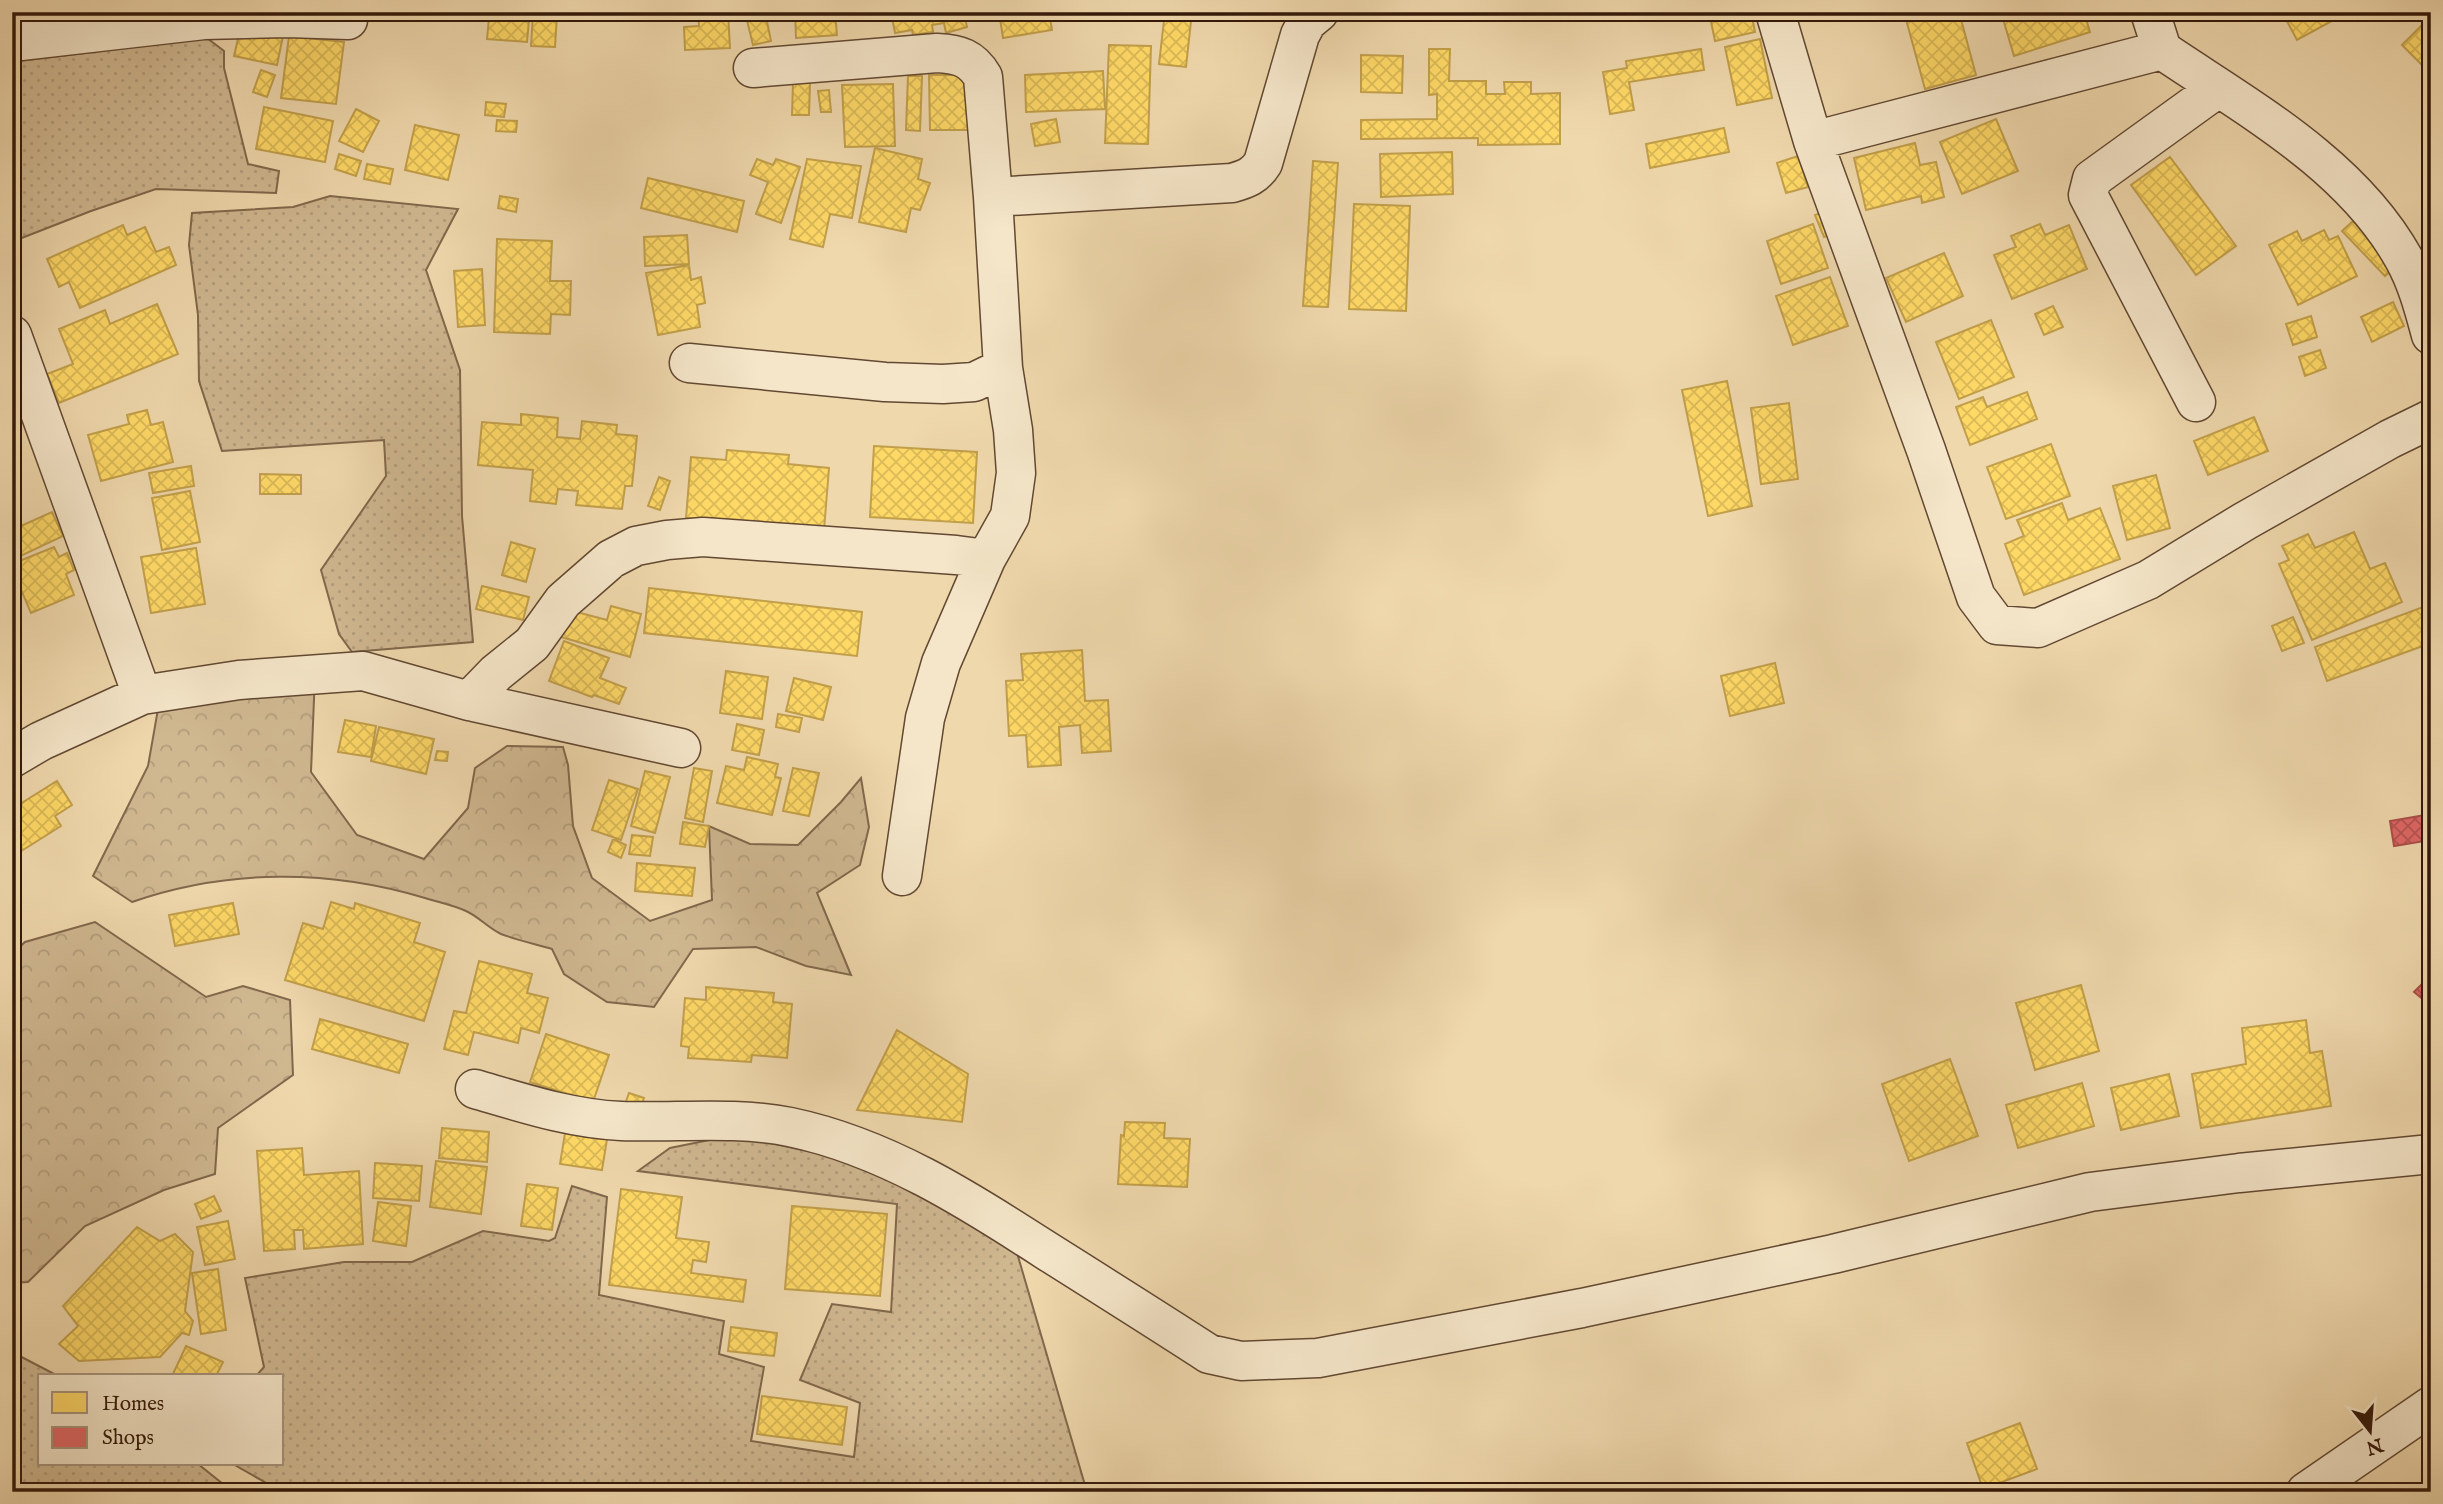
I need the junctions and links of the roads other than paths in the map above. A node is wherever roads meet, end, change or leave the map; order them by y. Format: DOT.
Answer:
graph roads {
  1 [pos="1319,12"];
  2 [pos="1775,12"];
  3 [pos="2150,12"];
  4 [pos="348,20"];
  5 [pos="12,42"];
  6 [pos="2162,50"];
  7 [pos="753,68"];
  8 [pos="2218,88"];
  9 [pos="1813,141"];
  10 [pos="993,197"];
  11 [pos="2417,251"];
  12 [pos="12,335"];
  13 [pos="2431,335"];
  14 [pos="689,363"];
  15 [pos="1003,368"];
  16 [pos="2196,402"];
  17 [pos="2431,419"];
  18 [pos="986,559"];
  19 [pos="142,695"];
  20 [pos="469,701"];
  21 [pos="681,748"];
  22 [pos="12,758"];
  23 [pos="902,876"];
  24 [pos="475,1089"];
  25 [pos="2431,1154"];
  26 [pos="2431,1406"];
  27 [pos="2306,1492"];
  1 -- 10 [label="street"];
  2 -- 9 [label="street"];
  3 -- 6 [label="street"];
  4 -- 5 [label="street"];
  6 -- 8 [label="street"];
  6 -- 9 [label="street"];
  7 -- 10 [label="street"];
  8 -- 11 [label="street"];
  8 -- 16 [label="street"];
  9 -- 17 [label="street"];
  10 -- 15 [label="street"];
  11 -- 13 [label="street"];
  12 -- 19 [label="street"];
  14 -- 15 [label="street"];
  15 -- 18 [label="street"];
  18 -- 20 [label="street"];
  18 -- 23 [label="street"];
  19 -- 20 [label="street"];
  19 -- 22 [label="street"];
  20 -- 21 [label="street"];
  24 -- 25 [label="street"];
  26 -- 27 [label="street"];
}
